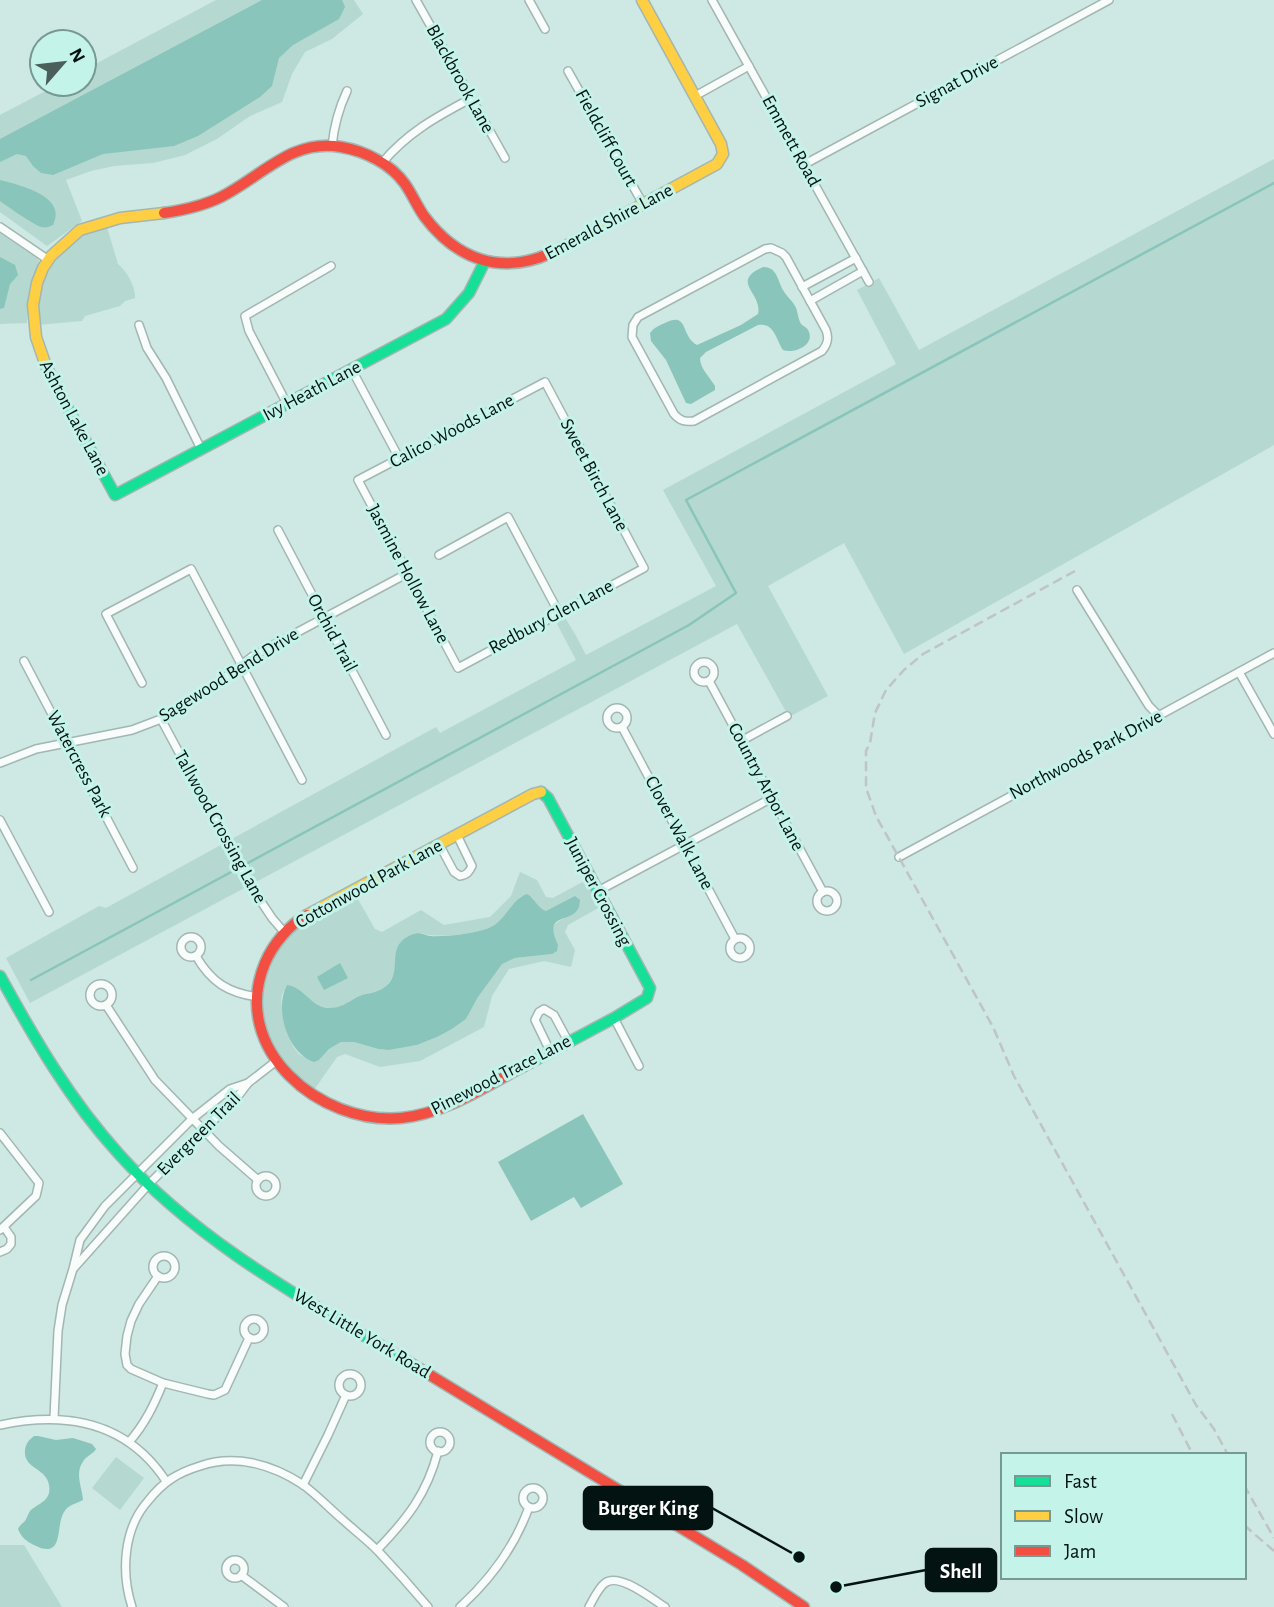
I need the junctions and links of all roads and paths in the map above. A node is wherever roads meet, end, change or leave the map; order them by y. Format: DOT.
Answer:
graph roads {
  1 [pos="416,0"];
  2 [pos="529,0"];
  3 [pos="642,0"];
  4 [pos="712,0"];
  5 [pos="1109,0"];
  6 [pos="545,29"];
  7 [pos="749,66"];
  8 [pos="569,71"];
  9 [pos="347,91"];
  10 [pos="695,96"];
  11 [pos="470,99"];
  12 [pos="332,146"];
  13 [pos="505,158"];
  14 [pos="382,163"];
  15 [pos="805,164"];
  16 [pos="643,204"];
  17 [pos="0,227"];
  18 [pos="856,258"];
  19 [pos="47,259"];
  20 [pos="485,261"];
  21 [pos="331,266"];
  22 [pos="863,271"];
  23 [pos="827,273"];
  24 [pos="869,282"];
  25 [pos="802,287"];
  26 [pos="835,287"];
  27 [pos="810,301"];
  28 [pos="139,325"];
  29 [pos="352,369"];
  30 [pos="545,382"];
  31 [pos="287,404"];
  32 [pos="201,449"];
  33 [pos="398,458"];
  34 [pos="358,480"];
  35 [pos="115,495"];
  36 [pos="278,530"];
  37 [pos="439,555"];
  38 [pos="644,568"];
  39 [pos="408,573"];
  40 [pos="1077,590"];
  41 [pos="559,613"];
  42 [pos="324,618"];
  43 [pos="1274,653"];
  44 [pos="24,660"];
  45 [pos="241,664"];
  46 [pos="458,668"];
  47 [pos="1239,672"];
  48 [pos="709,681"];
  49 [pos="142,683"];
  50 [pos="787,716"];
  51 [pos="1158,716"];
  52 [pos="161,719"];
  53 [pos="622,727"];
  54 [pos="1274,734"];
  55 [pos="386,735"];
  56 [pos="741,741"];
  57 [pos="67,743"];
  58 [pos="0,763"];
  59 [pos="302,780"];
  60 [pos="541,792"];
  61 [pos="772,798"];
  62 [pos="0,820"];
  63 [pos="457,835"];
  64 [pos="439,844"];
  65 [pos="685,845"];
  66 [pos="899,858"];
  67 [pos="133,868"];
  68 [pos="598,891"];
  69 [pos="823,892"];
  70 [pos="48,912"];
  71 [pos="284,932"];
  72 [pos="735,939"];
  73 [pos="196,956"];
  74 [pos="0,976"];
  75 [pos="649,994"];
  76 [pos="258,998"];
  77 [pos="106,1005"];
  78 [pos="614,1018"];
  79 [pos="568,1041"];
  80 [pos="550,1051"];
  81 [pos="275,1062"];
  82 [pos="639,1066"];
  83 [pos="248,1083"];
  84 [pos="192,1119"];
  85 [pos="203,1130"];
  86 [pos="0,1133"];
  87 [pos="138,1174"];
  88 [pos="258,1181"];
  89 [pos="149,1184"];
  90 [pos="105,1206"];
  91 [pos="119,1217"];
  92 [pos="2,1228"];
  93 [pos="0,1252"];
  94 [pos="73,1269"];
  95 [pos="158,1276"];
  96 [pos="248,1338"];
  97 [pos="163,1383"];
  98 [pos="346,1395"];
  99 [pos="54,1418"];
  100 [pos="0,1424"];
  101 [pos="129,1442"];
  102 [pos="438,1451"];
  103 [pos="166,1481"];
  104 [pos="303,1485"];
  105 [pos="529,1507"];
  106 [pos="377,1550"];
  107 [pos="241,1575"];
  108 [pos="132,1607"];
  109 [pos="284,1607"];
  110 [pos="428,1607"];
  111 [pos="460,1607"];
  112 [pos="589,1607"];
  113 [pos="665,1607"];
  114 [pos="804,1607"];
  1 -- 11 [label="street, Blackbrook Lane"];
  2 -- 6 [label="street"];
  3 -- 10 [label="street"];
  4 -- 7 [label="street, Emmett Road"];
  5 -- 15 [label="street, Signat Drive"];
  7 -- 10 [label="street"];
  7 -- 15 [label="street, Emmett Road"];
  8 -- 16 [label="street, Fieldcliff Court"];
  9 -- 12 [label="street"];
  10 -- 16 [label="street, Emerald Shire Lane"];
  11 -- 13 [label="street, Blackbrook Lane"];
  11 -- 14 [label="street"];
  12 -- 14 [label="street"];
  12 -- 19 [label="street"];
  14 -- 20 [label="street"];
  15 -- 18 [label="street, Emmett Road"];
  16 -- 20 [label="street, Emerald Shire Lane"];
  17 -- 19 [label="street"];
  18 -- 22 [label="street, Emmett Road"];
  18 -- 23 [label="street"];
  19 -- 35 [label="street, Ashton Lake Lane"];
  20 -- 29 [label="street, Ivy Heath Lane"];
  21 -- 31 [label="street"];
  22 -- 24 [label="street, Emmett Road"];
  22 -- 26 [label="street"];
  23 -- 25 [label="street"];
  23 -- 26 [label="street"];
  25 -- 27 [label="street"];
  25 -- 27 [label="street"];
  26 -- 27 [label="street"];
  28 -- 32 [label="street"];
  29 -- 31 [label="street, Ivy Heath Lane"];
  29 -- 33 [label="street"];
  30 -- 33 [label="street, Calico Woods Lane"];
  30 -- 38 [label="street, Sweet Birch Lane"];
  31 -- 32 [label="street, Ivy Heath Lane"];
  32 -- 35 [label="street, Ivy Heath Lane"];
  33 -- 34 [label="street, Calico Woods Lane"];
  34 -- 39 [label="street, Jasmine Hollow Lane"];
  36 -- 42 [label="street, Orchid Trail"];
  37 -- 41 [label="street"];
  38 -- 41 [label="street, Redbury Glen Lane"];
  39 -- 42 [label="street, Sagewood Bend Drive"];
  39 -- 46 [label="street, Jasmine Hollow Lane"];
  40 -- 51 [label="street"];
  41 -- 46 [label="street, Redbury Glen Lane"];
  42 -- 45 [label="street, Sagewood Bend Drive"];
  42 -- 55 [label="street, Orchid Trail"];
  43 -- 47 [label="street, Northwoods Park Drive"];
  44 -- 57 [label="street, Watercress Park"];
  45 -- 49 [label="street"];
  45 -- 52 [label="street, Sagewood Bend Drive"];
  45 -- 59 [label="street"];
  47 -- 51 [label="street, Northwoods Park Drive"];
  47 -- 54 [label="street"];
  48 -- 56 [label="street, Country Arbor Lane"];
  50 -- 56 [label="street"];
  51 -- 66 [label="street, Northwoods Park Drive"];
  52 -- 57 [label="street, Sagewood Bend Drive"];
  52 -- 71 [label="street, Tallwood Crossing Lane"];
  53 -- 65 [label="street, Clover Walk Lane"];
  56 -- 61 [label="street, Country Arbor Lane"];
  57 -- 58 [label="street, Sagewood Bend Drive"];
  57 -- 67 [label="street, Watercress Park"];
  60 -- 63 [label="street, Cottonwood Park Lane"];
  60 -- 68 [label="street, Juniper Crossing"];
  61 -- 65 [label="street"];
  61 -- 69 [label="street, Country Arbor Lane"];
  62 -- 70 [label="street"];
  63 -- 64 [label="street, Cottonwood Park Lane"];
  63 -- 64 [label="street"];
  64 -- 71 [label="street, Cottonwood Park Lane"];
  65 -- 68 [label="street"];
  65 -- 72 [label="street, Clover Walk Lane"];
  68 -- 75 [label="street, Juniper Crossing"];
  71 -- 76 [label="street, Cottonwood Park Lane"];
  73 -- 76 [label="street"];
  74 -- 87 [label="street, West Little York Road"];
  75 -- 78 [label="street, Pinewood Trace Lane"];
  76 -- 81 [label="street, Cottonwood Park Lane"];
  77 -- 84 [label="street"];
  78 -- 79 [label="street, Pinewood Trace Lane"];
  78 -- 82 [label="street"];
  79 -- 80 [label="street, Pinewood Trace Lane"];
  79 -- 80 [label="street"];
  80 -- 81 [label="street, Pinewood Trace Lane"];
  81 -- 83 [label="street, Evergreen Trail"];
  83 -- 84 [label="street, Evergreen Trail"];
  83 -- 85 [label="street, Evergreen Trail"];
  84 -- 85 [label="street"];
  84 -- 87 [label="street, Evergreen Trail"];
  85 -- 88 [label="street"];
  85 -- 89 [label="street, Evergreen Trail"];
  86 -- 92 [label="street"];
  87 -- 89 [label="street, West Little York Road"];
  87 -- 90 [label="street, Evergreen Trail"];
  89 -- 91 [label="street, Evergreen Trail"];
  89 -- 114 [label="street, West Little York Road"];
  90 -- 91 [label="street"];
  90 -- 94 [label="street, Evergreen Trail"];
  91 -- 94 [label="street, Evergreen Trail"];
  92 -- 93 [label="street"];
  94 -- 99 [label="street, Evergreen Trail"];
  95 -- 97 [label="street"];
  96 -- 97 [label="street"];
  97 -- 101 [label="street"];
  98 -- 104 [label="street"];
  99 -- 100 [label="street"];
  99 -- 101 [label="street"];
  101 -- 103 [label="street"];
  102 -- 106 [label="street"];
  103 -- 104 [label="street"];
  103 -- 108 [label="street"];
  104 -- 106 [label="street"];
  105 -- 111 [label="street"];
  106 -- 110 [label="street"];
  107 -- 109 [label="street"];
  112 -- 113 [label="street"];
}
